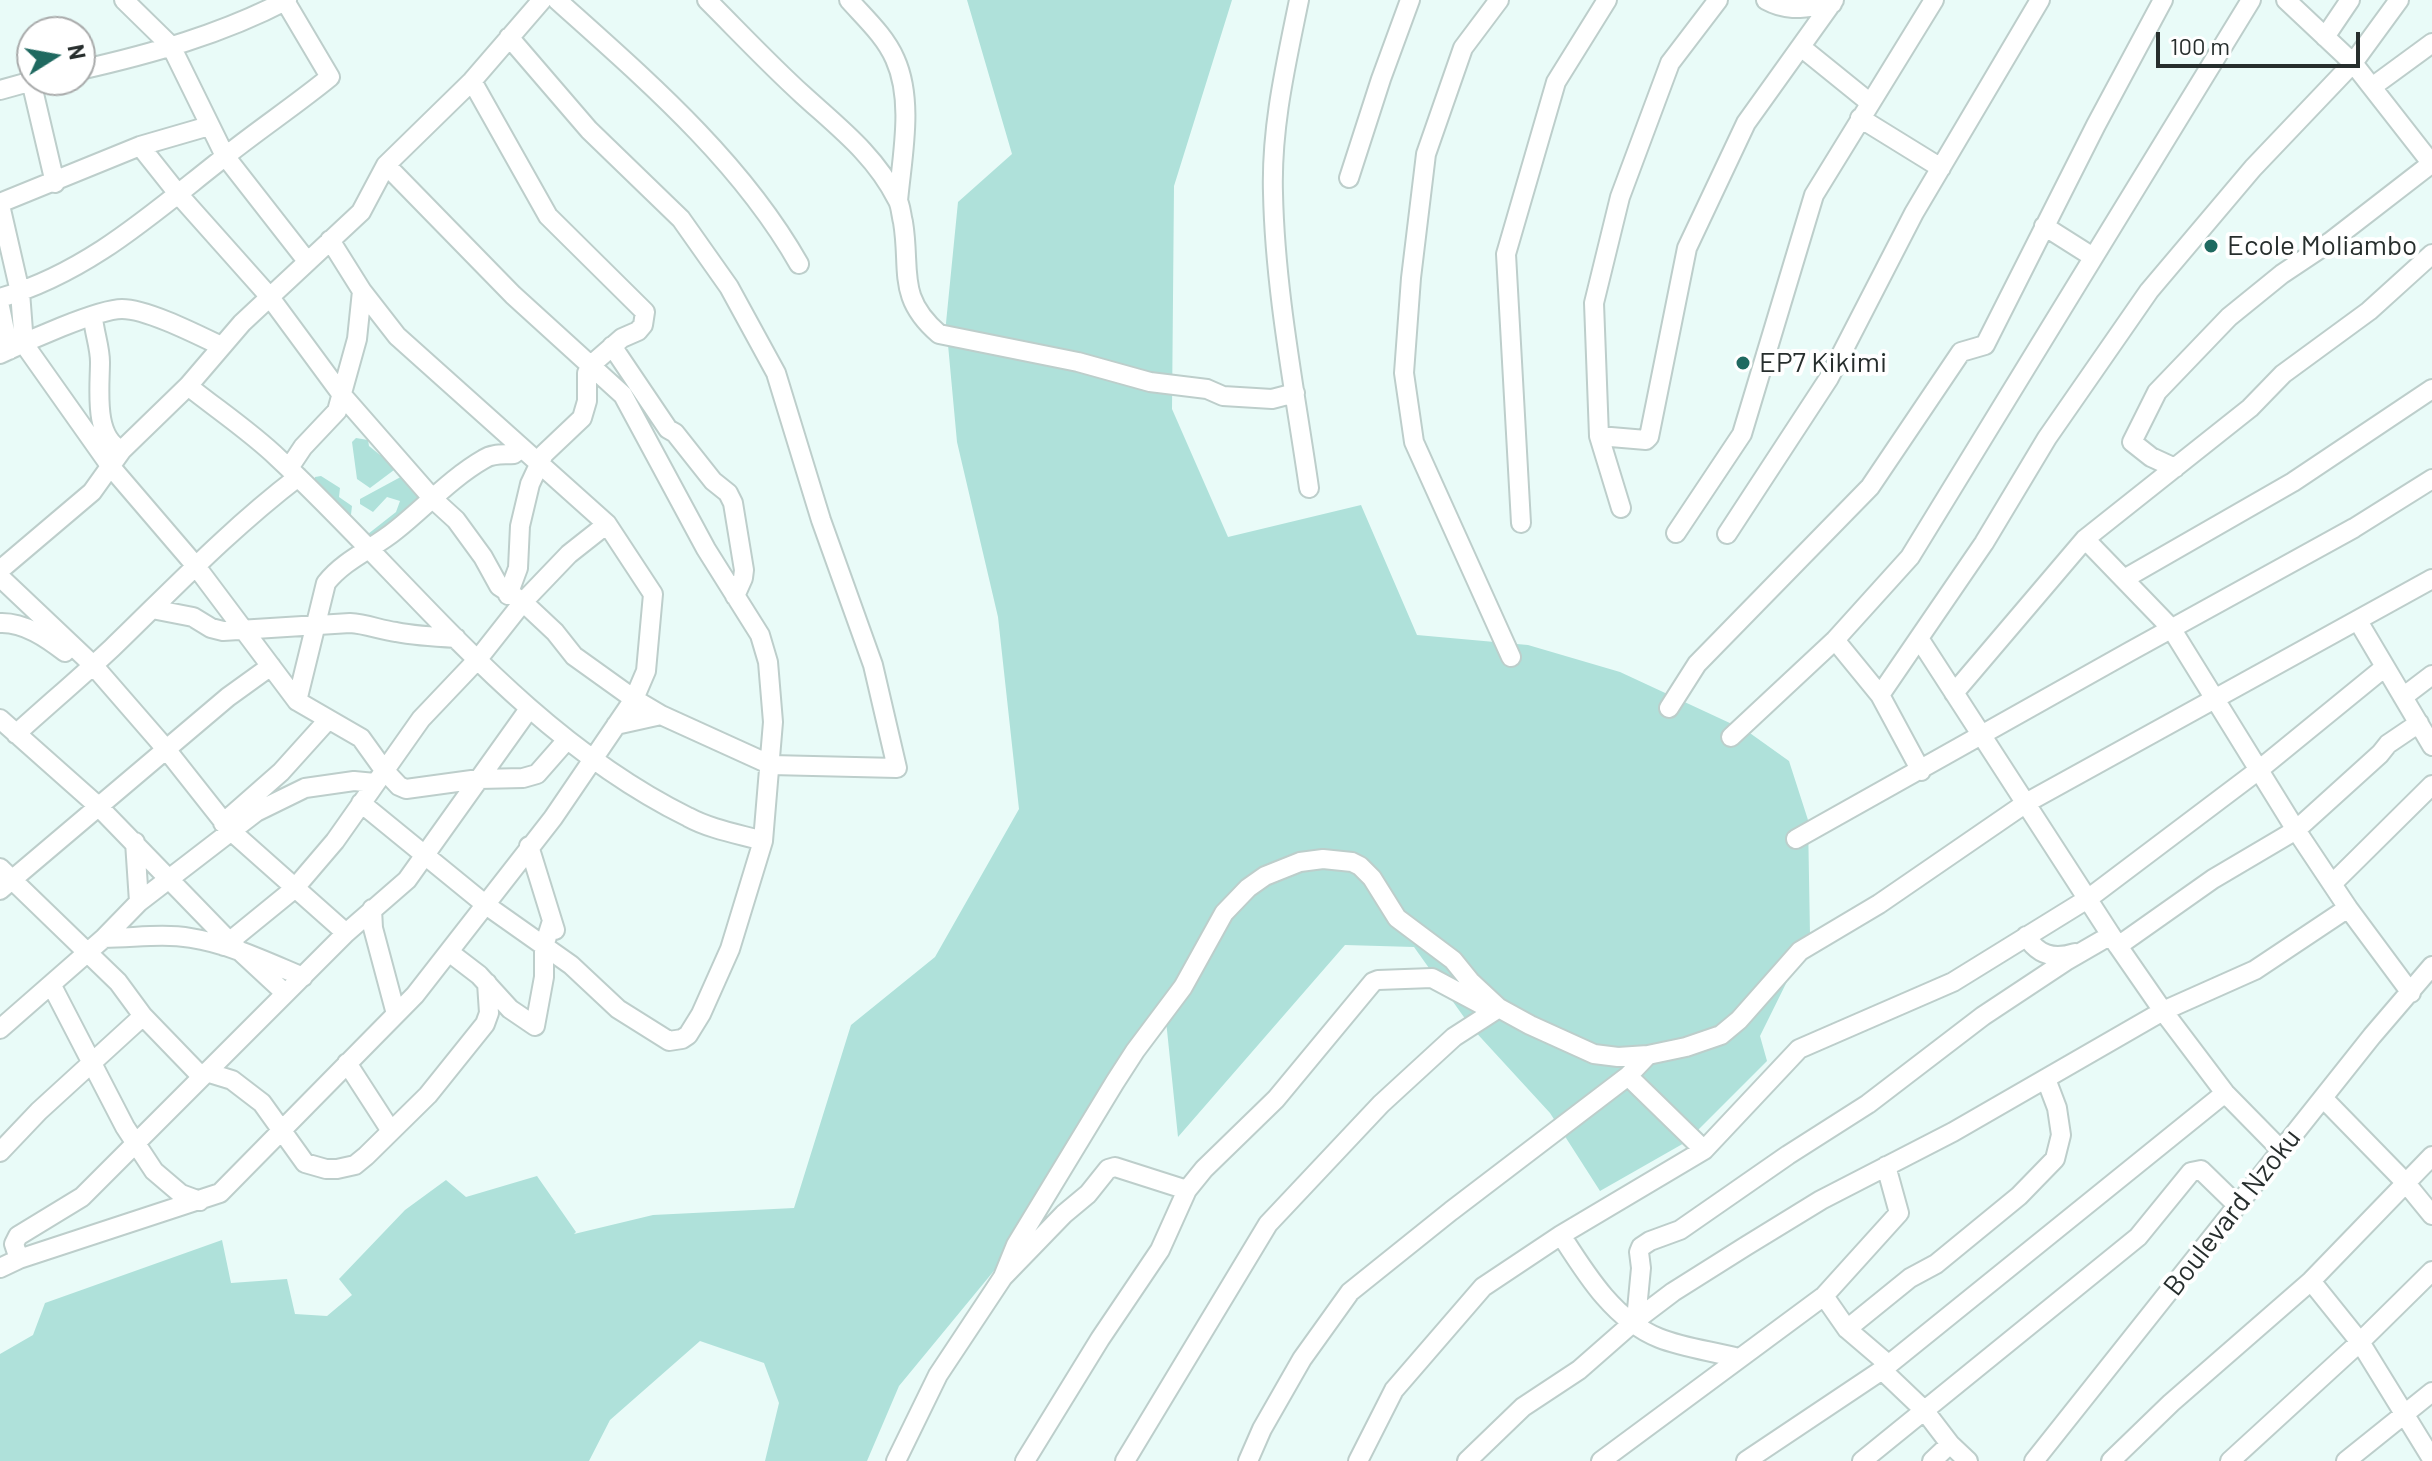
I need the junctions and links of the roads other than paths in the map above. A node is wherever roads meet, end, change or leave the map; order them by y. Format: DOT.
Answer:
graph roads {
  1 [pos="124,0"];
  2 [pos="286,0"];
  3 [pos="542,0"];
  4 [pos="557,0"];
  5 [pos="707,0"];
  6 [pos="849,0"];
  7 [pos="1299,0"];
  8 [pos="1410,0"];
  9 [pos="1499,0"];
  10 [pos="1607,0"];
  11 [pos="1718,0"];
  12 [pos="1766,0"];
  13 [pos="1934,0"];
  14 [pos="2040,0"];
  15 [pos="2163,0"];
  16 [pos="2251,0"];
  17 [pos="2350,0"];
  18 [pos="2399,0"];
  19 [pos="1833,2"];
  20 [pos="2296,3"];
  21 [pos="509,37"];
  22 [pos="2325,37"];
  23 [pos="2432,43"];
  24 [pos="171,46"];
  25 [pos="1801,47"];
  26 [pos="2353,63"];
  27 [pos="96,66"];
  28 [pos="472,81"];
  29 [pos="2372,87"];
  30 [pos="37,96"];
  31 [pos="1864,110"];
  32 [pos="209,126"];
  33 [pos="140,146"];
  34 [pos="225,156"];
  35 [pos="2432,163"];
  36 [pos="386,165"];
  37 [pos="1941,168"];
  38 [pos="1349,178"];
  39 [pos="55,183"];
  40 [pos="179,195"];
  41 [pos="898,201"];
  42 [pos="0,204"];
  43 [pos="2044,226"];
  44 [pos="330,240"];
  45 [pos="5,249"];
  46 [pos="2432,254"];
  47 [pos="2093,257"];
  48 [pos="307,261"];
  49 [pos="799,264"];
  50 [pos="362,291"];
  51 [pos="20,292"];
  52 [pos="269,296"];
  53 [pos="0,298"];
  54 [pos="0,307"];
  55 [pos="93,317"];
  56 [pos="221,346"];
  57 [pos="612,346"];
  58 [pos="11,349"];
  59 [pos="591,365"];
  60 [pos="188,386"];
  61 [pos="2432,389"];
  62 [pos="1295,393"];
  63 [pos="342,395"];
  64 [pos="1599,436"];
  65 [pos="521,448"];
  66 [pos="122,450"];
  67 [pos="541,463"];
  68 [pos="111,467"];
  69 [pos="2175,468"];
  70 [pos="293,473"];
  71 [pos="2432,479"];
  72 [pos="1309,488"];
  73 [pos="433,499"];
  74 [pos="1621,508"];
  75 [pos="1521,523"];
  76 [pos="607,524"];
  77 [pos="1676,533"];
  78 [pos="1727,534"];
  79 [pos="2085,539"];
  80 [pos="368,549"];
  81 [pos="195,565"];
  82 [pos="0,570"];
  83 [pos="0,577"];
  84 [pos="2124,579"];
  85 [pos="2432,579"];
  86 [pos="735,596"];
  87 [pos="516,598"];
  88 [pos="152,609"];
  89 [pos="2358,621"];
  90 [pos="0,623"];
  91 [pos="314,627"];
  92 [pos="2171,628"];
  93 [pos="243,629"];
  94 [pos="456,638"];
  95 [pos="1835,640"];
  96 [pos="1920,640"];
  97 [pos="1511,657"];
  98 [pos="478,659"];
  99 [pos="91,663"];
  100 [pos="271,666"];
  101 [pos="2385,667"];
  102 [pos="2432,675"];
  103 [pos="1954,693"];
  104 [pos="1880,695"];
  105 [pos="2403,697"];
  106 [pos="634,699"];
  107 [pos="2215,700"];
  108 [pos="297,701"];
  109 [pos="1669,708"];
  110 [pos="529,709"];
  111 [pos="661,715"];
  112 [pos="0,719"];
  113 [pos="327,721"];
  114 [pos="2419,723"];
  115 [pos="616,725"];
  116 [pos="16,734"];
  117 [pos="1983,736"];
  118 [pos="1731,737"];
  119 [pos="566,741"];
  120 [pos="2432,746"];
  121 [pos="166,749"];
  122 [pos="593,761"];
  123 [pos="771,765"];
  124 [pos="2260,769"];
  125 [pos="1921,771"];
  126 [pos="379,777"];
  127 [pos="479,779"];
  128 [pos="2432,785"];
  129 [pos="361,803"];
  130 [pos="2026,803"];
  131 [pos="98,806"];
  132 [pos="226,827"];
  133 [pos="2296,830"];
  134 [pos="1796,839"];
  135 [pos="763,841"];
  136 [pos="135,842"];
  137 [pos="529,846"];
  138 [pos="426,854"];
  139 [pos="170,878"];
  140 [pos="4,879"];
  141 [pos="2333,883"];
  142 [pos="294,889"];
  143 [pos="2089,898"];
  144 [pos="139,902"];
  145 [pos="486,905"];
  146 [pos="2348,908"];
  147 [pos="372,909"];
  148 [pos="552,921"];
  149 [pos="346,933"];
  150 [pos="2026,936"];
  151 [pos="104,938"];
  152 [pos="2115,940"];
  153 [pos="544,946"];
  154 [pos="232,947"];
  155 [pos="2083,951"];
  156 [pos="449,952"];
  157 [pos="88,953"];
  158 [pos="571,965"];
  159 [pos="2432,966"];
  160 [pos="303,977"];
  161 [pos="487,983"];
  162 [pos="52,986"];
  163 [pos="285,993"];
  164 [pos="2411,993"];
  165 [pos="1496,1010"];
  166 [pos="2163,1011"];
  167 [pos="396,1014"];
  168 [pos="143,1016"];
  169 [pos="0,1029"];
  170 [pos="1648,1055"];
  171 [pos="92,1063"];
  172 [pos="347,1063"];
  173 [pos="203,1074"];
  174 [pos="1628,1076"];
  175 [pos="2046,1079"];
  176 [pos="2225,1093"];
  177 [pos="2323,1098"];
  178 [pos="281,1130"];
  179 [pos="391,1131"];
  180 [pos="136,1142"];
  181 [pos="1704,1150"];
  182 [pos="2281,1150"];
  183 [pos="0,1152"];
  184 [pos="2432,1156"];
  185 [pos="1886,1166"];
  186 [pos="2405,1182"];
  187 [pos="1187,1190"];
  188 [pos="200,1201"];
  189 [pos="2237,1205"];
  190 [pos="2432,1215"];
  191 [pos="1561,1235"];
  192 [pos="19,1259"];
  193 [pos="0,1268"];
  194 [pos="2432,1271"];
  195 [pos="1003,1277"];
  196 [pos="2311,1281"];
  197 [pos="1824,1296"];
  198 [pos="1635,1322"];
  199 [pos="1847,1329"];
  200 [pos="2360,1342"];
  201 [pos="1738,1358"];
  202 [pos="1885,1367"];
  203 [pos="2432,1392"];
  204 [pos="1924,1410"];
  205 [pos="2404,1415"];
  206 [pos="1950,1444"];
  207 [pos="2432,1459"];
  208 [pos="896,1461"];
  209 [pos="1025,1461"];
  210 [pos="1125,1461"];
  211 [pos="1248,1461"];
  212 [pos="1358,1461"];
  213 [pos="1467,1461"];
  214 [pos="1601,1461"];
  215 [pos="1746,1461"];
  216 [pos="1862,1461"];
  217 [pos="1932,1461"];
  218 [pos="1968,1461"];
  219 [pos="2034,1461"];
  220 [pos="2111,1461"];
  221 [pos="2230,1461"];
  222 [pos="2346,1461"];
  1 -- 24 [label="street"];
  2 -- 24 [label="street"];
  2 -- 34 [label="street"];
  3 -- 21 [label="street"];
  4 -- 49 [label="street"];
  5 -- 41 [label="street"];
  6 -- 41 [label="street"];
  7 -- 62 [label="street"];
  8 -- 38 [label="street"];
  9 -- 97 [label="street"];
  10 -- 75 [label="street"];
  11 -- 64 [label="street"];
  12 -- 19 [label="street"];
  13 -- 31 [label="street"];
  14 -- 37 [label="street"];
  15 -- 43 [label="street"];
  16 -- 47 [label="street"];
  17 -- 22 [label="street"];
  18 -- 26 [label="street"];
  19 -- 25 [label="street"];
  20 -- 22 [label="street"];
  21 -- 28 [label="street"];
  21 -- 123 [label="street"];
  22 -- 26 [label="street"];
  23 -- 29 [label="street"];
  24 -- 27 [label="street"];
  24 -- 32 [label="street"];
  25 -- 31 [label="street"];
  25 -- 64 [label="street"];
  26 -- 29 [label="street"];
  26 -- 96 [label="street"];
  28 -- 36 [label="street"];
  28 -- 57 [label="street"];
  29 -- 35 [label="street"];
  30 -- 39 [label="street"];
  31 -- 37 [label="street"];
  31 -- 77 [label="street"];
  32 -- 33 [label="street"];
  32 -- 34 [label="street"];
  33 -- 39 [label="street"];
  33 -- 40 [label="street"];
  34 -- 40 [label="street"];
  34 -- 48 [label="street"];
  35 -- 69 [label="street"];
  36 -- 44 [label="street"];
  36 -- 59 [label="street"];
  37 -- 78 [label="street"];
  39 -- 42 [label="street"];
  40 -- 51 [label="street"];
  40 -- 52 [label="street"];
  41 -- 62 [label="street"];
  42 -- 45 [label="street"];
  43 -- 47 [label="street"];
  43 -- 109 [label="street"];
  44 -- 48 [label="street"];
  44 -- 50 [label="street"];
  45 -- 51 [label="street"];
  46 -- 69 [label="street"];
  47 -- 95 [label="street"];
  48 -- 52 [label="street"];
  50 -- 63 [label="street"];
  50 -- 65 [label="street"];
  51 -- 53 [label="street"];
  51 -- 58 [label="street"];
  52 -- 56 [label="street"];
  52 -- 63 [label="street"];
  54 -- 58 [label="street"];
  55 -- 56 [label="street"];
  55 -- 58 [label="street"];
  55 -- 66 [label="street"];
  56 -- 60 [label="street"];
  57 -- 59 [label="street"];
  57 -- 86 [label="street"];
  58 -- 68 [label="street"];
  59 -- 67 [label="street"];
  59 -- 86 [label="street"];
  60 -- 66 [label="street"];
  60 -- 70 [label="street"];
  61 -- 84 [label="street"];
  62 -- 72 [label="street"];
  63 -- 70 [label="street"];
  63 -- 73 [label="street"];
  64 -- 74 [label="street"];
  65 -- 67 [label="street"];
  65 -- 73 [label="street"];
  66 -- 68 [label="street"];
  67 -- 76 [label="street"];
  67 -- 87 [label="street"];
  68 -- 81 [label="street"];
  68 -- 82 [label="street"];
  69 -- 79 [label="street"];
  70 -- 80 [label="street"];
  70 -- 81 [label="street"];
  71 -- 92 [label="street"];
  73 -- 80 [label="street"];
  73 -- 87 [label="street"];
  76 -- 87 [label="street"];
  76 -- 106 [label="street"];
  79 -- 84 [label="street"];
  79 -- 103 [label="street"];
  80 -- 91 [label="street"];
  80 -- 94 [label="street"];
  81 -- 88 [label="street"];
  81 -- 93 [label="street"];
  83 -- 99 [label="street"];
  84 -- 92 [label="street"];
  85 -- 89 [label="street"];
  86 -- 123 [label="street"];
  87 -- 98 [label="street"];
  87 -- 106 [label="street"];
  88 -- 93 [label="street"];
  88 -- 99 [label="street"];
  89 -- 101 [label="street"];
  89 -- 107 [label="street"];
  90 -- 99 [label="street"];
  91 -- 93 [label="street"];
  91 -- 94 [label="street"];
  91 -- 108 [label="street"];
  92 -- 107 [label="street"];
  92 -- 117 [label="street"];
  93 -- 100 [label="street"];
  94 -- 98 [label="street"];
  95 -- 104 [label="street"];
  95 -- 118 [label="street"];
  96 -- 103 [label="street"];
  96 -- 104 [label="street"];
  98 -- 110 [label="street"];
  98 -- 126 [label="street"];
  99 -- 116 [label="street"];
  99 -- 121 [label="street"];
  100 -- 108 [label="street"];
  100 -- 121 [label="street"];
  101 -- 105 [label="street"];
  101 -- 124 [label="street"];
  102 -- 105 [label="street"];
  103 -- 117 [label="street"];
  104 -- 125 [label="street"];
  105 -- 114 [label="street"];
  106 -- 111 [label="street"];
  106 -- 115 [label="street"];
  107 -- 124 [label="street"];
  107 -- 130 [label="street"];
  108 -- 113 [label="street"];
  110 -- 119 [label="street"];
  110 -- 127 [label="street"];
  111 -- 115 [label="street"];
  111 -- 123 [label="street"];
  112 -- 116 [label="street"];
  113 -- 126 [label="street"];
  113 -- 132 [label="street"];
  114 -- 120 [label="street"];
  114 -- 133 [label="street"];
  115 -- 122 [label="street"];
  116 -- 131 [label="street"];
  117 -- 125 [label="street"];
  117 -- 130 [label="street"];
  119 -- 122 [label="street"];
  119 -- 127 [label="street"];
  121 -- 131 [label="street"];
  121 -- 132 [label="street"];
  122 -- 135 [label="street"];
  122 -- 137 [label="street"];
  123 -- 135 [label="street"];
  124 -- 133 [label="street"];
  124 -- 143 [label="street"];
  125 -- 134 [label="street"];
  126 -- 127 [label="street"];
  126 -- 129 [label="street"];
  126 -- 132 [label="street"];
  127 -- 138 [label="street"];
  128 -- 141 [label="street"];
  129 -- 138 [label="street"];
  129 -- 142 [label="street"];
  130 -- 143 [label="street"];
  130 -- 170 [label="street"];
  131 -- 136 [label="street"];
  131 -- 140 [label="street"];
  132 -- 139 [label="street"];
  132 -- 142 [label="street"];
  133 -- 141 [label="street"];
  133 -- 152 [label="street"];
  135 -- 158 [label="street"];
  136 -- 139 [label="street"];
  136 -- 144 [label="street"];
  137 -- 145 [label="street"];
  137 -- 148 [label="street"];
  138 -- 145 [label="street"];
  138 -- 147 [label="street"];
  139 -- 144 [label="street"];
  139 -- 154 [label="street"];
  140 -- 157 [label="street"];
  141 -- 146 [label="street"];
  142 -- 149 [label="street"];
  142 -- 154 [label="street"];
  143 -- 150 [label="street"];
  143 -- 152 [label="street"];
  144 -- 151 [label="street"];
  145 -- 153 [label="street"];
  145 -- 156 [label="street"];
  146 -- 164 [label="street"];
  146 -- 166 [label="street"];
  147 -- 149 [label="street"];
  147 -- 167 [label="street"];
  148 -- 153 [label="street"];
  148 -- 158 [label="street"];
  149 -- 160 [label="street"];
  150 -- 155 [label="street"];
  150 -- 181 [label="street"];
  151 -- 154 [label="street"];
  151 -- 157 [label="street"];
  152 -- 155 [label="street"];
  152 -- 166 [label="street"];
  153 -- 158 [label="street"];
  153 -- 161 [label="street"];
  154 -- 160 [label="street"];
  154 -- 163 [label="street"];
  155 -- 198 [label="street"];
  156 -- 161 [label="street"];
  156 -- 167 [label="street"];
  157 -- 162 [label="street"];
  157 -- 168 [label="street"];
  159 -- 164 [label="street, Boulevard Nzoku"];
  160 -- 163 [label="street"];
  161 -- 179 [label="street"];
  162 -- 169 [label="street"];
  162 -- 171 [label="street"];
  163 -- 173 [label="street"];
  164 -- 177 [label="street, Boulevard Nzoku"];
  165 -- 170 [label="street"];
  165 -- 187 [label="street"];
  165 -- 195 [label="street"];
  165 -- 210 [label="street"];
  166 -- 175 [label="street"];
  166 -- 176 [label="street"];
  167 -- 172 [label="street"];
  168 -- 171 [label="street"];
  168 -- 173 [label="street"];
  170 -- 174 [label="street"];
  171 -- 180 [label="street"];
  171 -- 183 [label="street"];
  172 -- 178 [label="street"];
  172 -- 179 [label="street"];
  173 -- 178 [label="street"];
  173 -- 180 [label="street"];
  174 -- 181 [label="street"];
  174 -- 211 [label="street"];
  175 -- 185 [label="street"];
  175 -- 199 [label="street"];
  176 -- 182 [label="street"];
  176 -- 202 [label="street"];
  177 -- 182 [label="street, Boulevard Nzoku"];
  177 -- 186 [label="street"];
  178 -- 179 [label="street"];
  178 -- 188 [label="street"];
  180 -- 188 [label="street"];
  180 -- 192 [label="street"];
  181 -- 191 [label="street"];
  182 -- 189 [label="street, Boulevard Nzoku"];
  184 -- 186 [label="street"];
  185 -- 197 [label="street"];
  185 -- 198 [label="street"];
  186 -- 190 [label="street"];
  186 -- 196 [label="street"];
  187 -- 195 [label="street"];
  187 -- 209 [label="street"];
  188 -- 192 [label="street"];
  189 -- 204 [label="street"];
  189 -- 219 [label="street, Boulevard Nzoku"];
  191 -- 198 [label="street"];
  191 -- 212 [label="street"];
  192 -- 193 [label="street"];
  194 -- 200 [label="street"];
  195 -- 208 [label="street"];
  196 -- 200 [label="street"];
  196 -- 220 [label="street"];
  197 -- 199 [label="street"];
  197 -- 201 [label="street"];
  198 -- 201 [label="street"];
  198 -- 213 [label="street"];
  199 -- 202 [label="street"];
  200 -- 205 [label="street"];
  200 -- 221 [label="street"];
  201 -- 214 [label="street"];
  202 -- 204 [label="street"];
  202 -- 215 [label="street"];
  203 -- 205 [label="street"];
  204 -- 206 [label="street"];
  204 -- 216 [label="street"];
  205 -- 207 [label="street"];
  205 -- 222 [label="street"];
  206 -- 217 [label="street"];
  206 -- 218 [label="street"];
}
